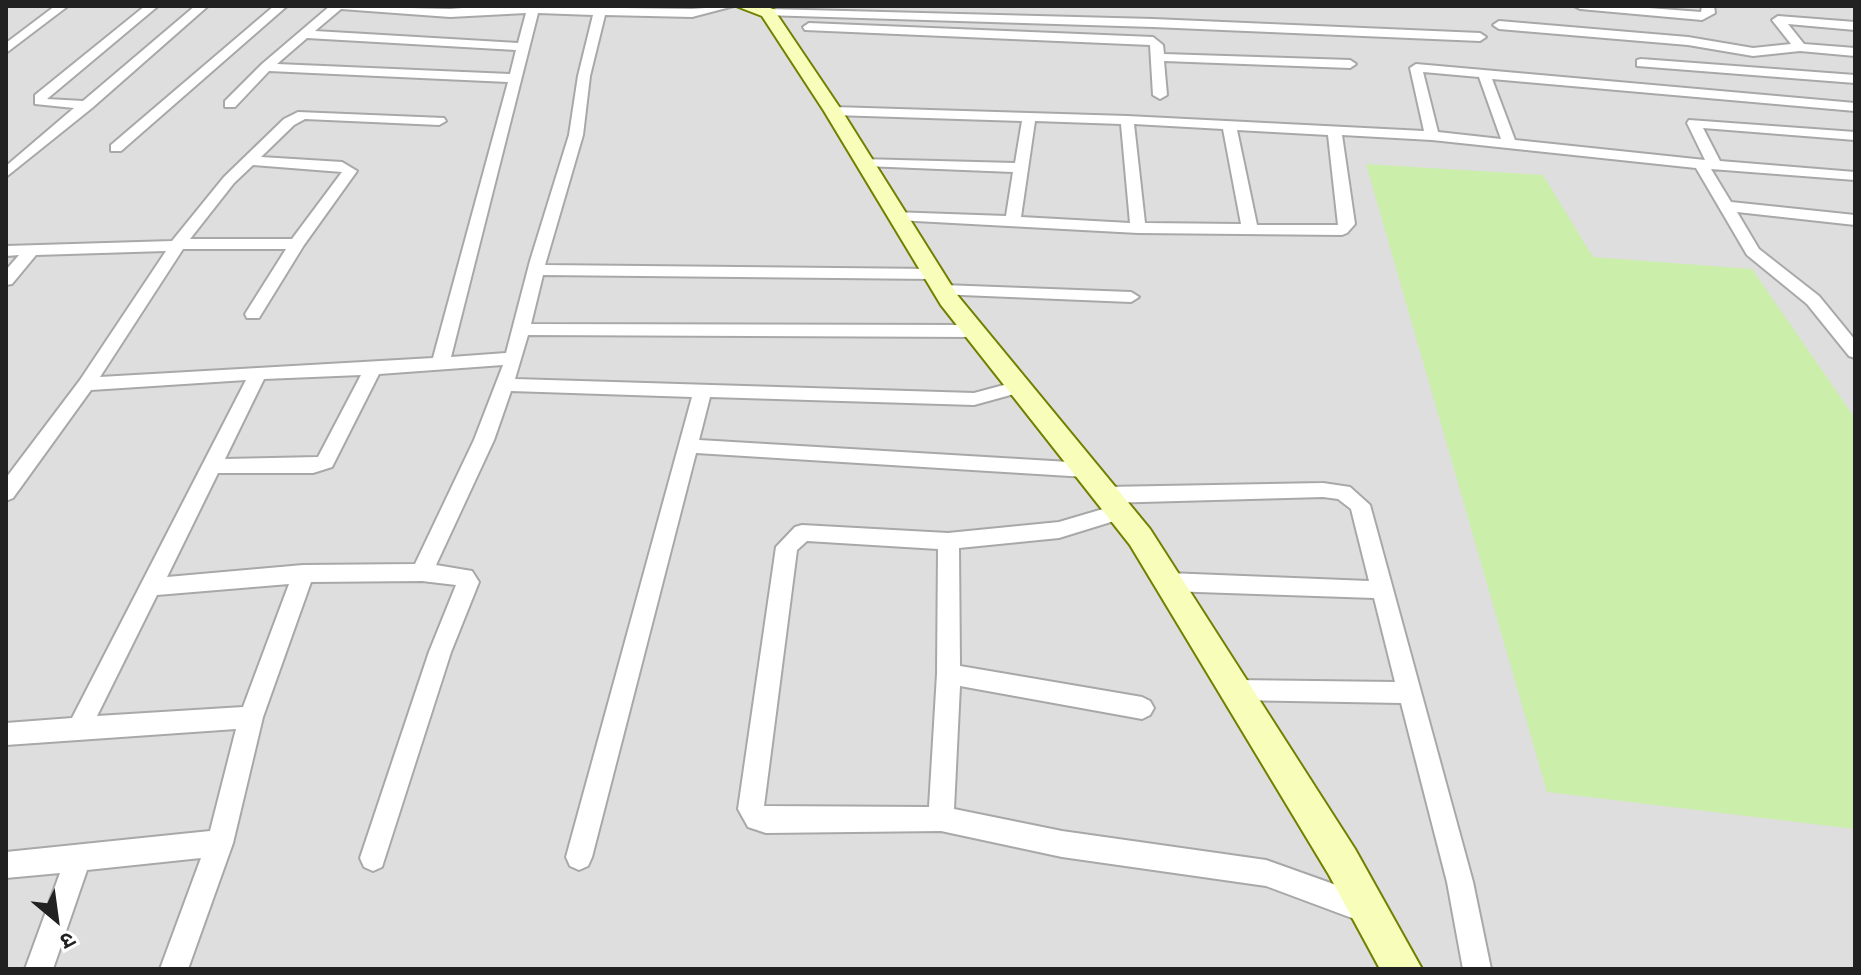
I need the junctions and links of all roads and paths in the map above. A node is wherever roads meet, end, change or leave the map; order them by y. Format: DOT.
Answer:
graph roads {
  1 [pos="62,6"];
  2 [pos="152,6"];
  3 [pos="202,6"];
  4 [pos="281,6"];
  5 [pos="340,6"];
  6 [pos="728,6"];
  7 [pos="1580,6"];
  8 [pos="1708,6"];
  9 [pos="481,8"];
  10 [pos="534,8"];
  11 [pos="600,11"];
  12 [pos="759,11"];
  13 [pos="1652,12"];
  14 [pos="470,20"];
  15 [pos="1499,25"];
  16 [pos="1855,26"];
  17 [pos="461,31"];
  18 [pos="304,34"];
  19 [pos="1480,37"];
  20 [pos="1670,40"];
  21 [pos="451,42"];
  22 [pos="522,47"];
  23 [pos="1800,47"];
  24 [pos="6,49"];
  25 [pos="1855,52"];
  26 [pos="1156,57"];
  27 [pos="1641,63"];
  28 [pos="1350,64"];
  29 [pos="266,67"];
  30 [pos="1484,73"];
  31 [pos="513,78"];
  32 [pos="1855,79"];
  33 [pos="1160,95"];
  34 [pos="230,104"];
  35 [pos="87,105"];
  36 [pos="1855,107"];
  37 [pos="833,111"];
  38 [pos="1029,117"];
  39 [pos="1127,120"];
  40 [pos="439,121"];
  41 [pos="1230,128"];
  42 [pos="1335,132"];
  43 [pos="1432,136"];
  44 [pos="1855,136"];
  45 [pos="1509,142"];
  46 [pos="116,148"];
  47 [pos="249,160"];
  48 [pos="865,162"];
  49 [pos="1708,164"];
  50 [pos="1021,168"];
  51 [pos="6,173"];
  52 [pos="1855,176"];
  53 [pos="1727,206"];
  54 [pos="897,215"];
  55 [pos="1855,220"];
  56 [pos="1013,221"];
  57 [pos="1138,228"];
  58 [pos="1250,229"];
  59 [pos="297,244"];
  60 [pos="178,245"];
  61 [pos="32,250"];
  62 [pos="6,251"];
  63 [pos="536,270"];
  64 [pos="6,280"];
  65 [pos="938,282"];
  66 [pos="1131,297"];
  67 [pos="253,314"];
  68 [pos="521,329"];
  69 [pos="974,331"];
  70 [pos="1855,352"];
  71 [pos="514,358"];
  72 [pos="441,362"];
  73 [pos="373,369"];
  74 [pos="258,373"];
  75 [pos="86,384"];
  76 [pos="505,385"];
  77 [pos="1019,387"];
  78 [pos="703,389"];
  79 [pos="689,446"];
  80 [pos="212,466"];
  81 [pos="1086,470"];
  82 [pos="6,493"];
  83 [pos="1113,503"];
  84 [pos="948,541"];
  85 [pos="422,572"];
  86 [pos="303,574"];
  87 [pos="1168,582"];
  88 [pos="151,587"];
  89 [pos="1384,590"];
  90 [pos="949,674"];
  91 [pos="1235,690"];
  92 [pos="1409,693"];
  93 [pos="1142,708"];
  94 [pos="251,717"];
  95 [pos="79,728"];
  96 [pos="6,734"];
  97 [pos="941,819"];
  98 [pos="220,843"];
  99 [pos="579,857"];
  100 [pos="78,858"];
  101 [pos="373,858"];
  102 [pos="6,865"];
  103 [pos="1370,911"];
  104 [pos="39,969"];
  105 [pos="174,969"];
  106 [pos="1402,969"];
  107 [pos="1477,969"];
  1 -- 24 [label="street"];
  2 -- 35 [label="street"];
  3 -- 35 [label="street"];
  4 -- 46 [label="street"];
  5 -- 9 [label="street"];
  5 -- 18 [label="street"];
  6 -- 11 [label="street"];
  7 -- 13 [label="street"];
  8 -- 13 [label="street"];
  9 -- 10 [label="street"];
  9 -- 14 [label="street"];
  10 -- 11 [label="street"];
  10 -- 22 [label="street"];
  11 -- 63 [label="street"];
  12 -- 19 [label="street"];
  12 -- 26 [label="street"];
  12 -- 37 [label="street"];
  13 -- 20 [label="street"];
  15 -- 20 [label="street"];
  16 -- 23 [label="street"];
  17 -- 21 [label="street"];
  18 -- 21 [label="street"];
  18 -- 29 [label="street"];
  20 -- 23 [label="street"];
  21 -- 22 [label="street"];
  22 -- 31 [label="street"];
  23 -- 25 [label="street"];
  26 -- 28 [label="street"];
  26 -- 33 [label="street"];
  27 -- 32 [label="street"];
  29 -- 31 [label="street"];
  29 -- 34 [label="street"];
  30 -- 36 [label="street"];
  30 -- 43 [label="street"];
  30 -- 45 [label="street"];
  31 -- 72 [label="street"];
  35 -- 51 [label="street"];
  37 -- 38 [label="street"];
  37 -- 48 [label="street"];
  38 -- 39 [label="street"];
  38 -- 50 [label="street"];
  39 -- 41 [label="street"];
  39 -- 57 [label="street"];
  40 -- 47 [label="street"];
  41 -- 42 [label="street"];
  41 -- 58 [label="street"];
  42 -- 43 [label="street"];
  42 -- 58 [label="street"];
  43 -- 45 [label="street"];
  44 -- 49 [label="street"];
  45 -- 49 [label="street"];
  47 -- 59 [label="street"];
  47 -- 60 [label="street"];
  48 -- 50 [label="street"];
  48 -- 54 [label="street"];
  49 -- 52 [label="street"];
  49 -- 53 [label="street"];
  50 -- 56 [label="street"];
  53 -- 55 [label="street"];
  53 -- 70 [label="street"];
  54 -- 56 [label="street"];
  54 -- 65 [label="street"];
  56 -- 57 [label="street"];
  57 -- 58 [label="street"];
  59 -- 60 [label="street"];
  59 -- 67 [label="street"];
  60 -- 61 [label="street"];
  60 -- 75 [label="street"];
  61 -- 62 [label="street"];
  61 -- 64 [label="street"];
  63 -- 65 [label="street"];
  63 -- 68 [label="street"];
  65 -- 66 [label="street"];
  65 -- 69 [label="street"];
  68 -- 69 [label="street"];
  68 -- 71 [label="street"];
  69 -- 77 [label="street"];
  71 -- 72 [label="street"];
  71 -- 76 [label="street"];
  72 -- 73 [label="street"];
  73 -- 74 [label="street"];
  73 -- 80 [label="street"];
  74 -- 75 [label="street"];
  74 -- 80 [label="street"];
  75 -- 82 [label="street"];
  76 -- 78 [label="street"];
  76 -- 85 [label="street"];
  77 -- 78 [label="street"];
  77 -- 81 [label="street"];
  78 -- 79 [label="street"];
  79 -- 81 [label="street"];
  79 -- 99 [label="street"];
  80 -- 88 [label="street"];
  81 -- 83 [label="street"];
  83 -- 84 [label="street"];
  83 -- 87 [label="street"];
  83 -- 89 [label="street"];
  84 -- 90 [label="street"];
  84 -- 97 [label="street"];
  85 -- 86 [label="street"];
  85 -- 101 [label="street"];
  86 -- 88 [label="street"];
  86 -- 94 [label="street"];
  87 -- 89 [label="street"];
  87 -- 91 [label="street"];
  88 -- 95 [label="street"];
  89 -- 92 [label="street"];
  90 -- 93 [label="street"];
  90 -- 97 [label="street"];
  91 -- 92 [label="street"];
  91 -- 103 [label="street"];
  92 -- 107 [label="street"];
  94 -- 95 [label="street"];
  94 -- 98 [label="street"];
  95 -- 96 [label="street"];
  97 -- 103 [label="street"];
  98 -- 100 [label="street"];
  98 -- 105 [label="street"];
  100 -- 102 [label="street"];
  100 -- 104 [label="street"];
  103 -- 106 [label="street"];
}
